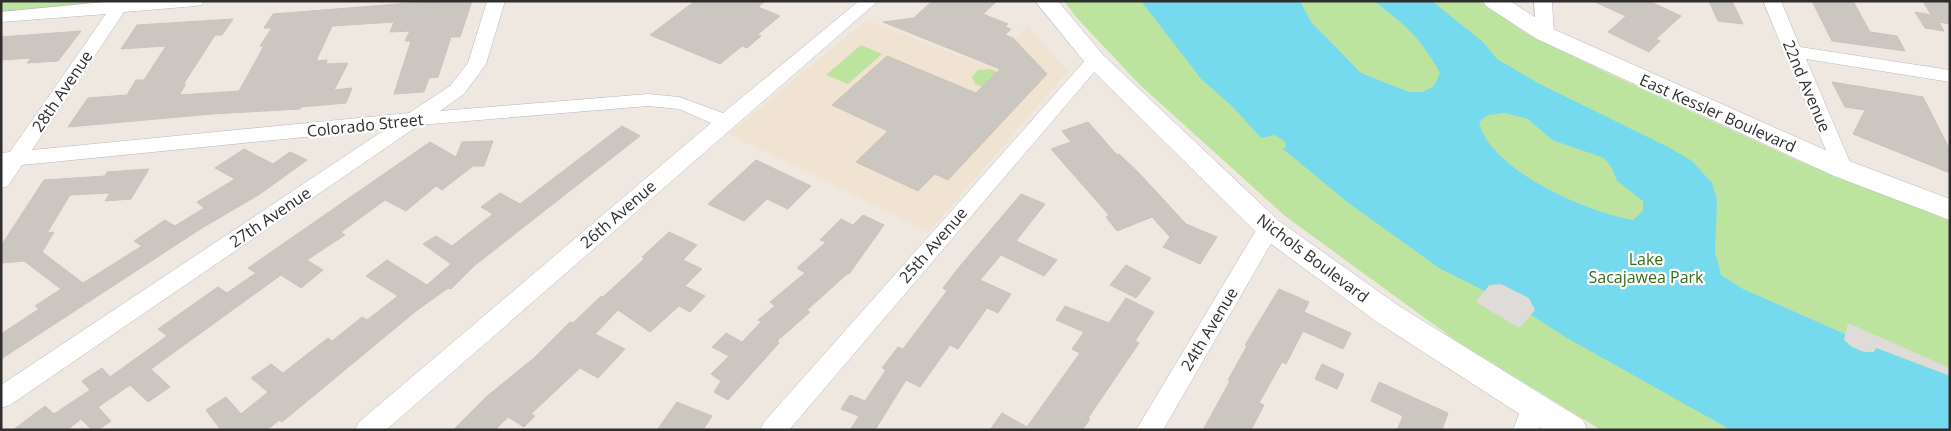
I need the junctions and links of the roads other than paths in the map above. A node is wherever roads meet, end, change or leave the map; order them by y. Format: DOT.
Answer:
graph roads {
  1 [pos="196,1"];
  2 [pos="496,1"];
  3 [pos="870,1"];
  4 [pos="1046,1"];
  5 [pos="1494,1"];
  6 [pos="1543,1"];
  7 [pos="1772,1"];
  8 [pos="121,4"];
  9 [pos="1,17"];
  10 [pos="1546,34"];
  11 [pos="1791,51"];
  12 [pos="1095,60"];
  13 [pos="1950,76"];
  14 [pos="416,119"];
  15 [pos="725,122"];
  16 [pos="9,159"];
  17 [pos="1843,169"];
  18 [pos="1,181"];
  19 [pos="1950,210"];
  20 [pos="1269,228"];
  21 [pos="1,398"];
  22 [pos="1530,418"];
  23 [pos="368,430"];
  24 [pos="773,430"];
  25 [pos="1149,430"];
  26 [pos="1571,430"];
  1 -- 8 [label="street"];
  2 -- 14 [label="street, 27th Avenue"];
  3 -- 15 [label="street, 26th Avenue"];
  4 -- 12 [label="main road, Nichols Boulevard"];
  5 -- 10 [label="main road, East Kessler Boulevard"];
  6 -- 10 [label="street"];
  7 -- 11 [label="street, 22nd Avenue"];
  8 -- 9 [label="street"];
  8 -- 16 [label="street, 28th Avenue"];
  10 -- 17 [label="main road, East Kessler Boulevard"];
  11 -- 13 [label="street"];
  11 -- 17 [label="street, 22nd Avenue"];
  12 -- 20 [label="main road, Nichols Boulevard"];
  12 -- 24 [label="street, 25th Avenue"];
  14 -- 15 [label="street, Colorado Street"];
  14 -- 16 [label="street, Colorado Street"];
  14 -- 21 [label="street, 27th Avenue"];
  15 -- 23 [label="street, 26th Avenue"];
  16 -- 18 [label="street, 28th Avenue"];
  17 -- 19 [label="main road, East Kessler Boulevard"];
  20 -- 22 [label="main road, Nichols Boulevard"];
  20 -- 25 [label="street, 24th Avenue"];
  22 -- 26 [label="main road, Nichols Boulevard"];
}
